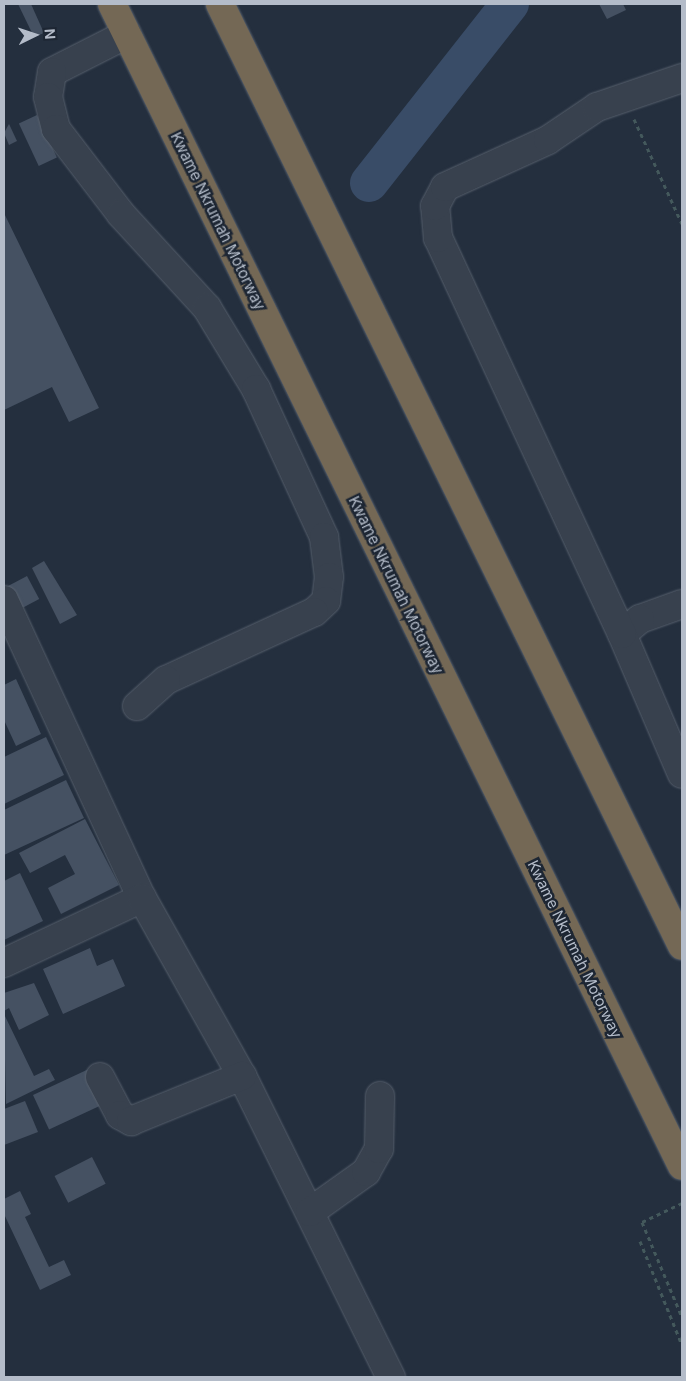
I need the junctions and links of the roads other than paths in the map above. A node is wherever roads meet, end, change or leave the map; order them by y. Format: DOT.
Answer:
graph roads {
  1 [pos="112,4"];
  2 [pos="220,4"];
  3 [pos="127,34"];
  4 [pos="682,78"];
  5 [pos="4,600"];
  6 [pos="682,604"];
  7 [pos="622,634"];
  8 [pos="137,706"];
  9 [pos="682,774"];
  10 [pos="142,898"];
  11 [pos="682,946"];
  12 [pos="4,963"];
  13 [pos="242,1076"];
  14 [pos="100,1077"];
  15 [pos="380,1096"];
  16 [pos="682,1166"];
  17 [pos="310,1212"];
  18 [pos="391,1377"];
  1 -- 3 [label="highway, Kwame Nkrumah Motorway"];
  2 -- 11 [label="highway"];
  3 -- 8 [label="lane"];
  3 -- 16 [label="highway, Kwame Nkrumah Motorway"];
  4 -- 7 [label="lane"];
  5 -- 10 [label="lane"];
  6 -- 7 [label="lane"];
  7 -- 9 [label="lane"];
  10 -- 12 [label="lane"];
  10 -- 13 [label="lane"];
  13 -- 14 [label="lane"];
  13 -- 17 [label="lane"];
  15 -- 17 [label="lane"];
  17 -- 18 [label="lane"];
}
